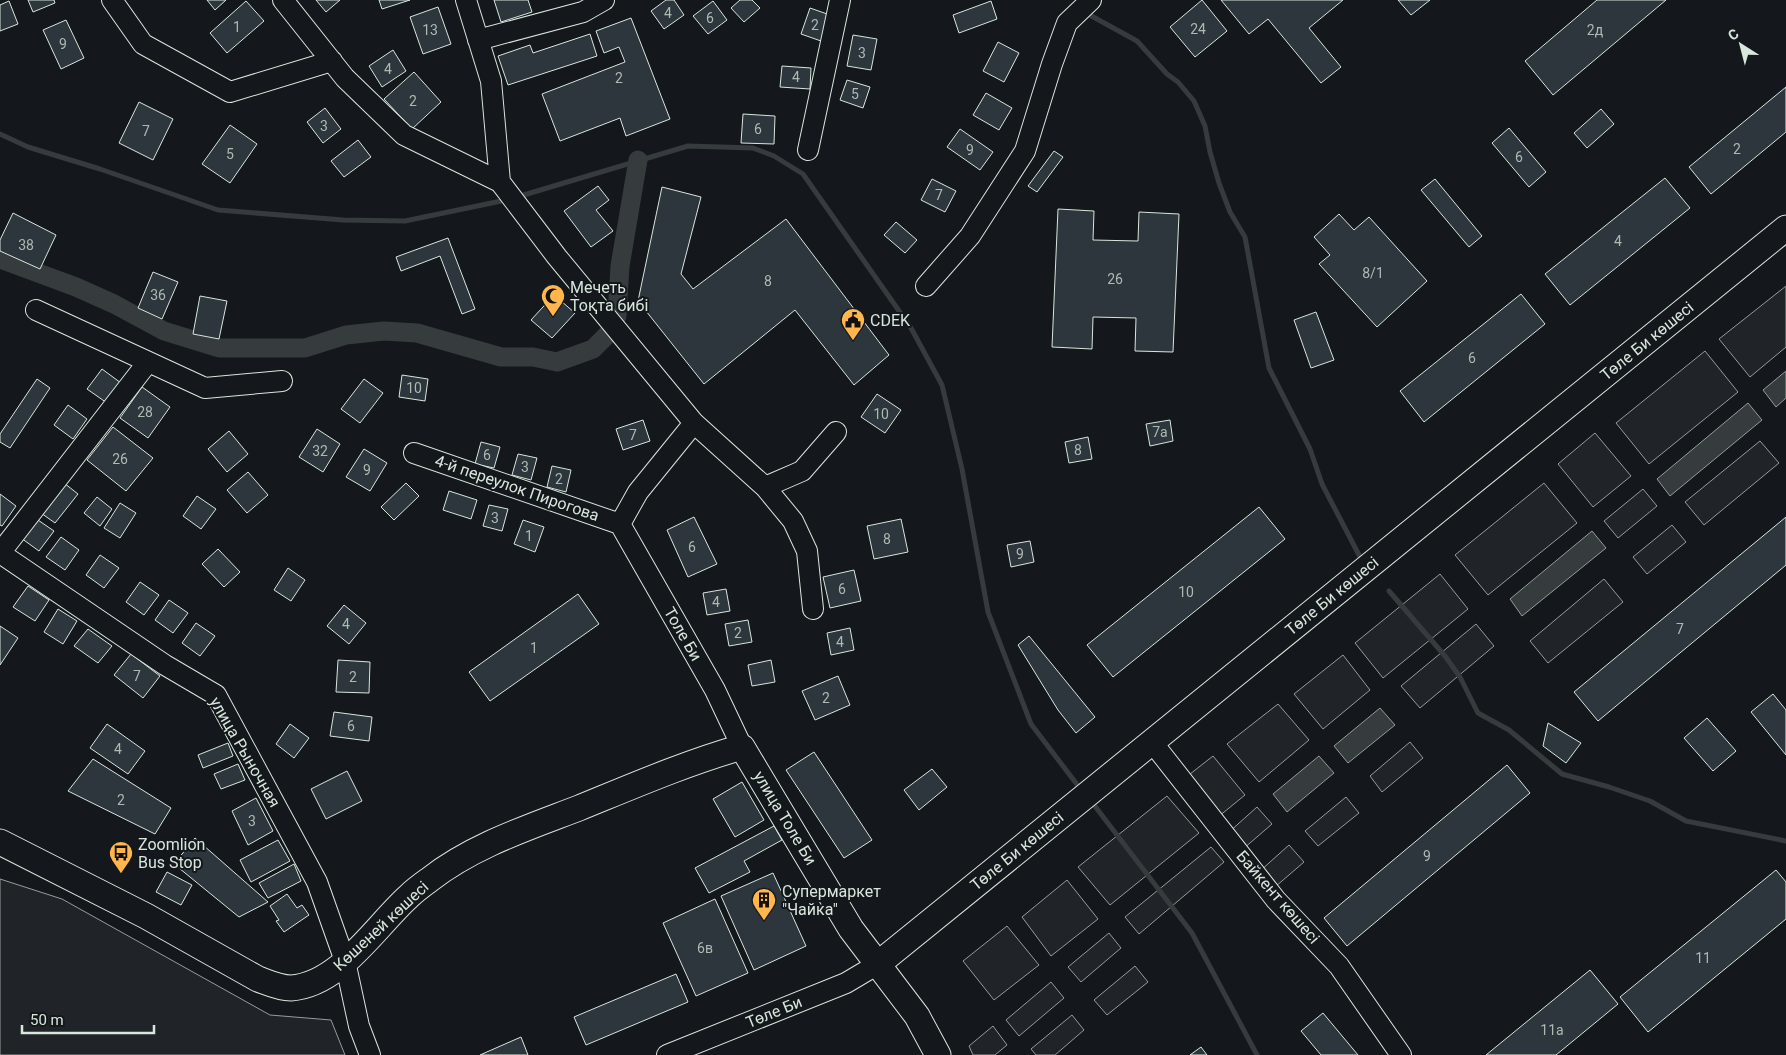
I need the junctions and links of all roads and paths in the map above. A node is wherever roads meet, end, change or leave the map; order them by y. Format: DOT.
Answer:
graph roads {
  1 [pos="112,0"];
  2 [pos="283,0"];
  3 [pos="466,0"];
  4 [pos="604,0"];
  5 [pos="840,0"];
  6 [pos="1091,0"];
  7 [pos="1102,0"];
  8 [pos="478,40"];
  9 [pos="1070,43"];
  10 [pos="332,61"];
  11 [pos="808,150"];
  12 [pos="503,186"];
  13 [pos="1786,228"];
  14 [pos="926,286"];
  15 [pos="36,310"];
  16 [pos="148,362"];
  17 [pos="282,380"];
  18 [pos="694,423"];
  19 [pos="836,432"];
  20 [pos="414,453"];
  21 [pos="765,487"];
  22 [pos="620,524"];
  23 [pos="0,553"];
  24 [pos="813,609"];
  25 [pos="1152,742"];
  26 [pos="742,747"];
  27 [pos="0,842"];
  28 [pos="345,961"];
  29 [pos="878,964"];
  30 [pos="370,1055"];
  31 [pos="667,1055"];
  32 [pos="938,1055"];
  33 [pos="1401,1055"];
  1 -- 10 [label="street"];
  2 -- 10 [label="street"];
  3 -- 8 [label="street"];
  4 -- 8 [label="street"];
  5 -- 11 [label="street"];
  6 -- 14 [label="street"];
  7 -- 9 [label="street"];
  8 -- 12 [label="street"];
  10 -- 12 [label="street"];
  12 -- 18 [label="street"];
  13 -- 25 [label="main road, Төле Би көшесі"];
  15 -- 16 [label="street"];
  16 -- 17 [label="street"];
  16 -- 23 [label="street, улица Рыночная"];
  18 -- 21 [label="street"];
  18 -- 22 [label="street"];
  19 -- 21 [label="street"];
  20 -- 22 [label="street, 4-й переулок Пирогова"];
  21 -- 24 [label="street"];
  22 -- 26 [label="street, Толе Би"];
  23 -- 28 [label="street, улица Рыночная"];
  25 -- 29 [label="main road, Төле Би көшесі"];
  25 -- 33 [label="street, Байкент көшесі"];
  26 -- 28 [label="main road, Көшеней көшесі"];
  26 -- 29 [label="main road, улица Толе Би"];
  27 -- 28 [label="main road, Көшеней көшесі"];
  28 -- 30 [label="street, улица Рыночная"];
  29 -- 31 [label="street, Төле Би"];
  29 -- 32 [label="main road, улица Толе Би"];
}
